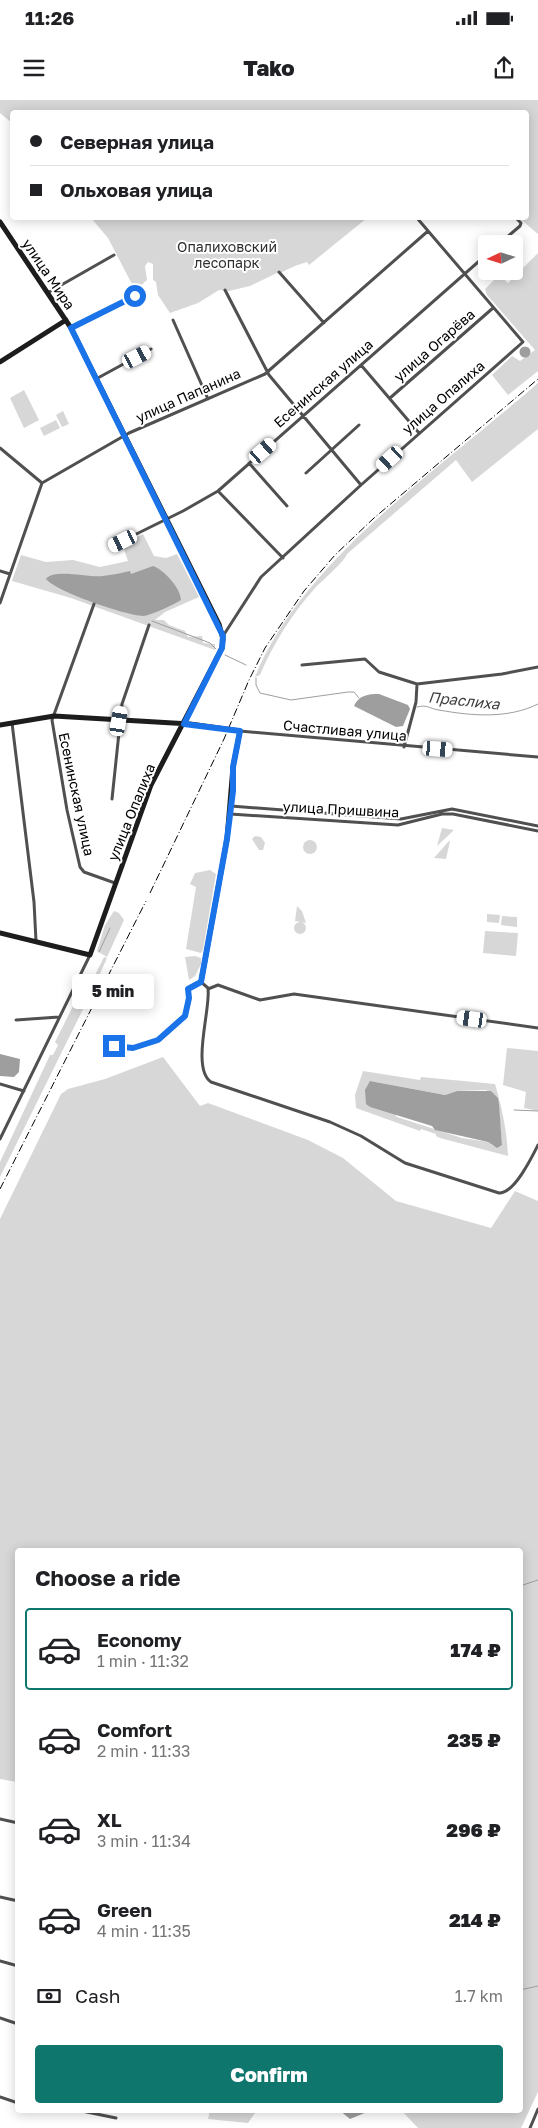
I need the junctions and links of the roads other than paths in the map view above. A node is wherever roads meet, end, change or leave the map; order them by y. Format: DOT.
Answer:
graph roads {
  1 [pos="419,220"];
  2 [pos="518,220"];
  3 [pos="0,222"];
  4 [pos="428,231"];
  5 [pos="510,235"];
  6 [pos="114,256"];
  7 [pos="478,262"];
  8 [pos="279,272"];
  9 [pos="464,274"];
  10 [pos="226,290"];
  11 [pos="49,292"];
  12 [pos="135,296"];
  13 [pos="493,308"];
  14 [pos="66,320"];
  15 [pos="173,320"];
  16 [pos="324,323"];
  17 [pos="71,328"];
  18 [pos="151,349"];
  19 [pos="0,362"];
  20 [pos="361,365"];
  21 [pos="268,371"];
  22 [pos="96,379"];
  23 [pos="390,398"];
  24 [pos="208,399"];
  25 [pos="304,415"];
  26 [pos="359,425"];
  27 [pos="419,433"];
  28 [pos="125,436"];
  29 [pos="0,448"];
  30 [pos="332,449"];
  31 [pos="249,463"];
  32 [pos="306,472"];
  33 [pos="42,483"];
  34 [pos="361,485"];
  35 [pos="218,491"];
  36 [pos="287,506"];
  37 [pos="166,518"];
  38 [pos="114,545"];
  39 [pos="283,558"];
  40 [pos="0,571"];
  41 [pos="10,574"];
  42 [pos="0,603"];
  43 [pos="94,604"];
  44 [pos="149,626"];
  45 [pos="223,636"];
  46 [pos="302,664"];
  47 [pos="538,667"];
  48 [pos="417,684"];
  49 [pos="54,716"];
  50 [pos="119,721"];
  51 [pos="12,723"];
  52 [pos="184,724"];
  53 [pos="0,725"];
  54 [pos="240,731"];
  55 [pos="404,747"];
  56 [pos="538,757"];
  57 [pos="112,798"];
  58 [pos="231,806"];
  59 [pos="230,814"];
  60 [pos="538,826"];
  61 [pos="538,831"];
  62 [pos="116,883"];
  63 [pos="0,932"];
  64 [pos="36,941"];
  65 [pos="90,954"];
  66 [pos="202,984"];
  67 [pos="208,988"];
  68 [pos="59,1017"];
  69 [pos="16,1020"];
  70 [pos="538,1028"];
  71 [pos="114,1046"];
  72 [pos="0,1084"];
  73 [pos="24,1091"];
  74 [pos="0,1139"];
  75 [pos="538,1145"];
  76 [pos="0,1819"];
  77 [pos="15,1823"];
  78 [pos="0,1897"];
  79 [pos="15,1900"];
  80 [pos="0,1961"];
  81 [pos="15,1965"];
  82 [pos="0,2018"];
  83 [pos="15,2023"];
  84 [pos="0,2097"];
  85 [pos="15,2101"];
  86 [pos="538,2109"];
  87 [pos="92,2113"];
  88 [pos="116,2118"];
  89 [pos="530,2128"];
  1 -- 4 [label="street"];
  2 -- 5 [label="street"];
  3 -- 11 [label="street, улица Мира"];
  4 -- 9 [label="street"];
  4 -- 16 [label="street, улица Папанина"];
  6 -- 11 [label="street"];
  7 -- 9 [label="street, Есенинская улица"];
  8 -- 16 [label="street"];
  9 -- 13 [label="street"];
  9 -- 20 [label="street, Есенинская улица"];
  10 -- 21 [label="street"];
  11 -- 14 [label="street, улица Мира"];
  12 -- 17 [label="street"];
  13 -- 23 [label="street, улица Огарёва"];
  13 -- 27 [label="street, улица Опалиха"];
  14 -- 17 [label="street, улица Мира"];
  14 -- 19 [label="street"];
  15 -- 24 [label="street"];
  16 -- 21 [label="street, улица Папанина"];
  17 -- 22 [label="street, улица Мира"];
  18 -- 22 [label="street"];
  20 -- 23 [label="street"];
  20 -- 25 [label="street, Есенинская улица"];
  21 -- 24 [label="street, улица Папанина"];
  21 -- 25 [label="street"];
  22 -- 28 [label="street, улица Мира"];
  23 -- 27 [label="street"];
  24 -- 28 [label="street, улица Папанина"];
  25 -- 30 [label="street"];
  25 -- 31 [label="street, Есенинская улица"];
  26 -- 30 [label="street"];
  27 -- 34 [label="street, улица Опалиха"];
  28 -- 33 [label="street, улица Папанина"];
  28 -- 37 [label="street, улица Мира"];
  29 -- 33 [label="street"];
  30 -- 32 [label="street"];
  30 -- 34 [label="street"];
  31 -- 35 [label="street, Есенинская улица"];
  31 -- 36 [label="street"];
  33 -- 41 [label="street"];
  34 -- 39 [label="street, улица Опалиха"];
  35 -- 37 [label="street, Есенинская улица"];
  35 -- 39 [label="street"];
  37 -- 38 [label="street, Есенинская улица"];
  37 -- 45 [label="street, улица Мира"];
  39 -- 45 [label="street, улица Опалиха"];
  40 -- 41 [label="street"];
  41 -- 42 [label="street"];
  43 -- 49 [label="street, Есенинская улица"];
  44 -- 50 [label="street"];
  45 -- 52 [label="street, улица Опалиха"];
  46 -- 48 [label="street"];
  47 -- 48 [label="street"];
  48 -- 55 [label="street"];
  49 -- 50 [label="street"];
  49 -- 51 [label="street"];
  49 -- 62 [label="street, Есенинская улица"];
  50 -- 52 [label="street"];
  50 -- 57 [label="street"];
  51 -- 53 [label="street"];
  51 -- 64 [label="street"];
  52 -- 54 [label="street"];
  52 -- 62 [label="street, улица Опалиха"];
  54 -- 55 [label="street, Счастливая улица"];
  54 -- 58 [label="street"];
  55 -- 56 [label="street, Счастливая улица"];
  58 -- 59 [label="street"];
  58 -- 60 [label="street"];
  59 -- 61 [label="street, улица Пришвина"];
  59 -- 66 [label="street"];
  62 -- 65 [label="street, улица Опалиха"];
  63 -- 64 [label="street"];
  64 -- 65 [label="street"];
  65 -- 68 [label="street, улица Опалиха"];
  66 -- 67 [label="street"];
  66 -- 71 [label="street"];
  67 -- 70 [label="street"];
  67 -- 75 [label="street"];
  68 -- 69 [label="street"];
  68 -- 73 [label="street, улица Опалиха"];
  72 -- 73 [label="street"];
  73 -- 74 [label="street, улица Опалиха"];
  76 -- 77 [label="street"];
  78 -- 79 [label="street"];
  80 -- 81 [label="street"];
  82 -- 83 [label="street"];
  84 -- 85 [label="street"];
  86 -- 89 [label="street"];
  87 -- 88 [label="street"];
}
